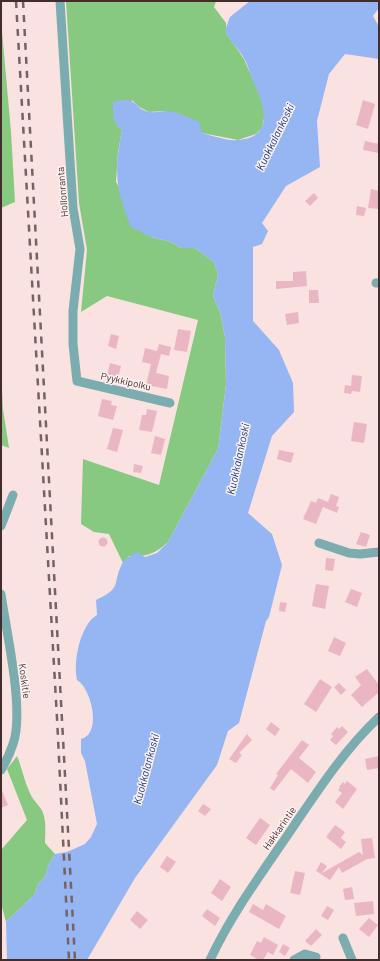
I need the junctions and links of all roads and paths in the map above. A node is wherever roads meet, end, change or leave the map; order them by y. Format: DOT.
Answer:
graph roads {
  1 [pos="60,1"];
  2 [pos="77,381"];
  3 [pos="170,403"];
  4 [pos="13,495"];
  5 [pos="1,526"];
  6 [pos="319,543"];
  7 [pos="379,552"];
  8 [pos="1,594"];
  9 [pos="379,717"];
  10 [pos="1,770"];
  11 [pos="343,938"];
  12 [pos="316,957"];
  13 [pos="210,960"];
  14 [pos="294,960"];
  15 [pos="352,960"];
  1 -- 2 [label="street, Hollonranta"];
  2 -- 3 [label="street, Pyykkipolku"];
  4 -- 5 [label="street"];
  6 -- 7 [label="street"];
  8 -- 10 [label="street, Koskitie"];
  9 -- 13 [label="street, Hakkarintie"];
  11 -- 15 [label="street"];
  12 -- 14 [label="street"];
}
